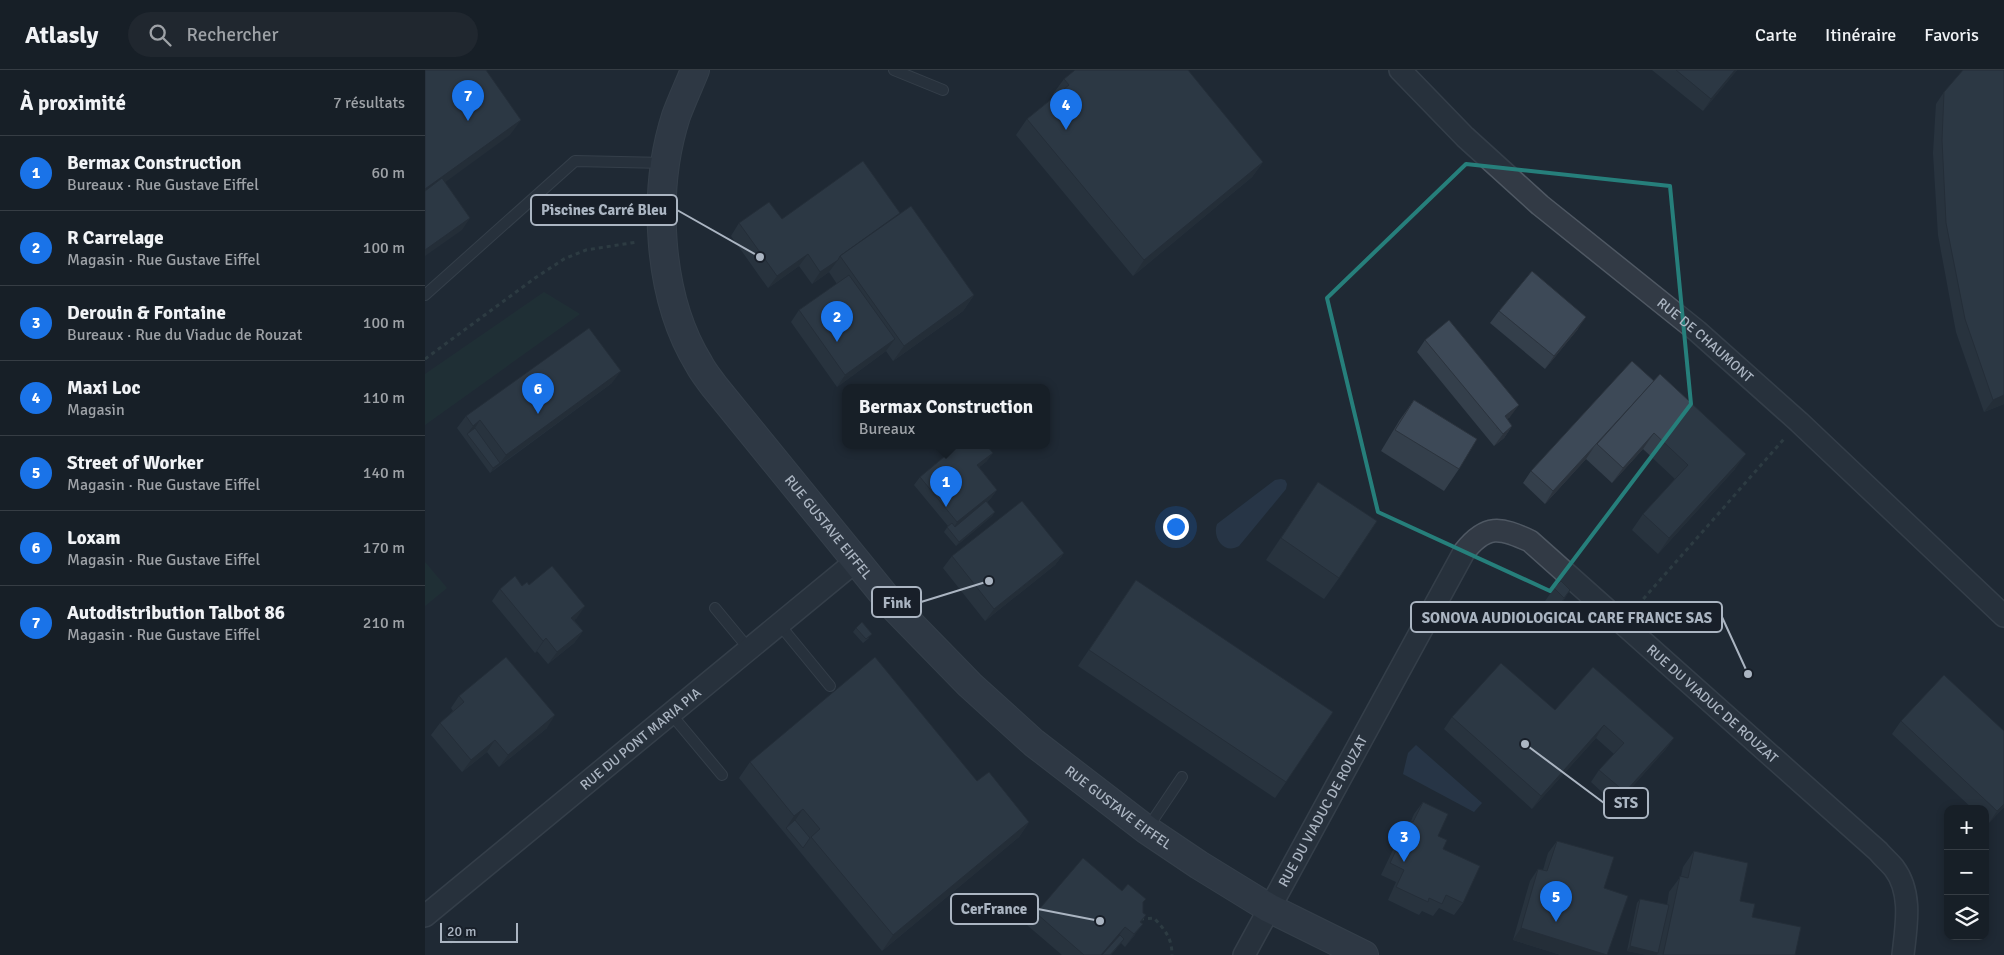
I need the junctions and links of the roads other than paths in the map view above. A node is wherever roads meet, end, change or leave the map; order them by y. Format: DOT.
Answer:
graph roads {
  1 [pos="695,70"];
  2 [pos="894,70"];
  3 [pos="1400,70"];
  4 [pos="943,90"];
  5 [pos="666,163"];
  6 [pos="425,295"];
  7 [pos="856,561"];
  8 [pos="715,608"];
  9 [pos="2004,616"];
  10 [pos="779,624"];
  11 [pos="749,649"];
  12 [pos="831,686"];
  13 [pos="671,714"];
  14 [pos="722,775"];
  15 [pos="1182,777"];
  16 [pos="1147,830"];
  17 [pos="1269,908"];
  18 [pos="425,916"];
  19 [pos="1244,955"];
  20 [pos="1365,955"];
  21 [pos="1903,955"];
  1 -- 5 [label="street, RUE GUSTAVE EIFFEL"];
  2 -- 4 [label="lane"];
  3 -- 9 [label="street, RUE DE CHAUMONT"];
  5 -- 6 [label="lane"];
  5 -- 7 [label="street, RUE GUSTAVE EIFFEL"];
  7 -- 10 [label="street, RUE DU PONT MARIA PIA"];
  7 -- 16 [label="street, RUE GUSTAVE EIFFEL"];
  8 -- 11 [label="lane"];
  10 -- 11 [label="street, RUE DU PONT MARIA PIA"];
  10 -- 12 [label="lane"];
  11 -- 13 [label="street, RUE DU PONT MARIA PIA"];
  13 -- 14 [label="lane"];
  13 -- 18 [label="street, RUE DU PONT MARIA PIA"];
  15 -- 16 [label="lane"];
  16 -- 17 [label="street, RUE GUSTAVE EIFFEL"];
  17 -- 19 [label="street, RUE DU VIADUC DE ROUZAT"];
  17 -- 20 [label="street, RUE GUSTAVE EIFFEL"];
  17 -- 21 [label="street, RUE DU VIADUC DE ROUZAT"];
}
